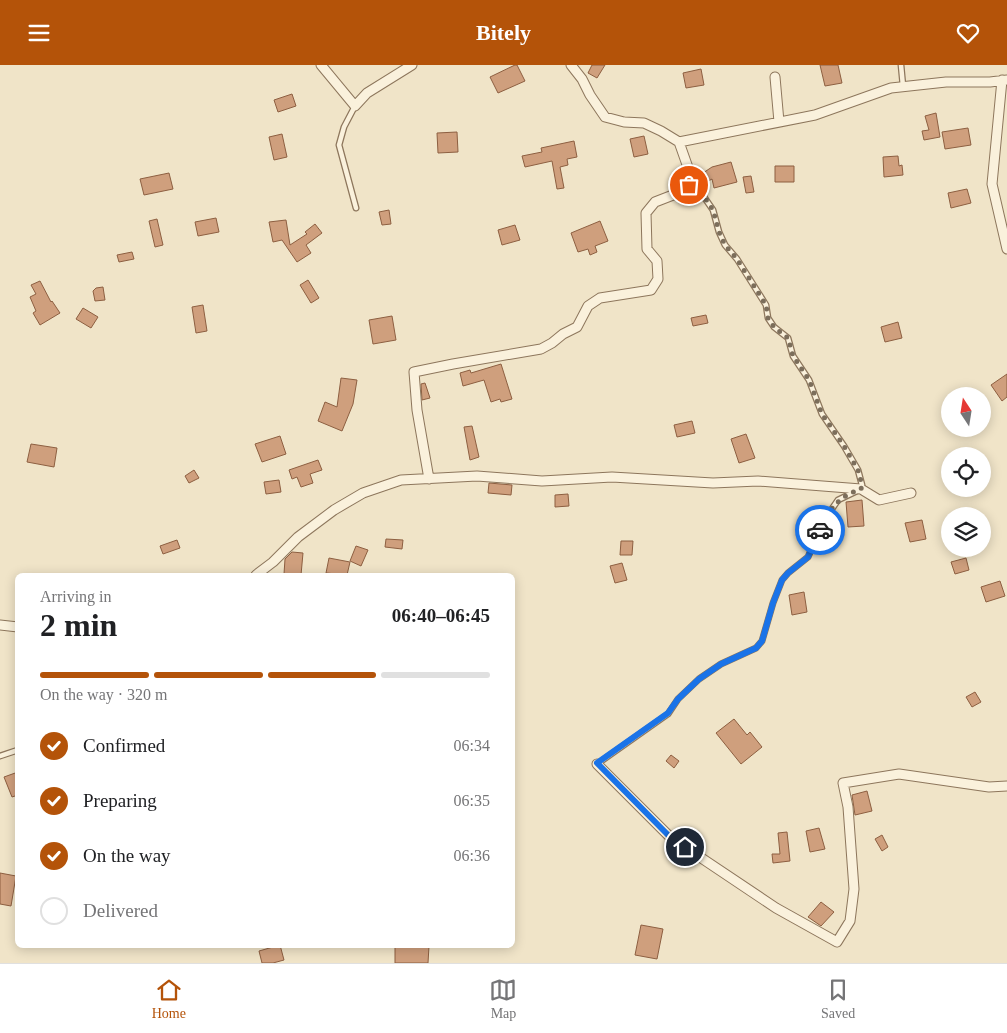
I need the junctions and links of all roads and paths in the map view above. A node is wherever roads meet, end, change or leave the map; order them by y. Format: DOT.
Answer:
graph roads {
  1 [pos="321,65"];
  2 [pos="412,65"];
  3 [pos="571,65"];
  4 [pos="901,65"];
  5 [pos="775,77"];
  6 [pos="1005,80"];
  7 [pos="903,86"];
  8 [pos="355,106"];
  9 [pos="779,122"];
  10 [pos="679,143"];
  11 [pos="691,177"];
  12 [pos="356,208"];
  13 [pos="1007,249"];
  14 [pos="429,479"];
  15 [pos="861,489"];
  16 [pos="911,493"];
  17 [pos="262,573"];
  18 [pos="0,625"];
  19 [pos="15,627"];
  20 [pos="15,751"];
  21 [pos="0,756"];
  22 [pos="597,763"];
  23 [pos="1007,786"];
  1 -- 8 [label="street"];
  2 -- 8 [label="street"];
  3 -- 10 [label="street"];
  4 -- 7 [label="lane"];
  5 -- 9 [label="street"];
  6 -- 7 [label="street"];
  6 -- 13 [label="street"];
  7 -- 9 [label="street"];
  8 -- 12 [label="lane"];
  9 -- 10 [label="street"];
  10 -- 11 [label="street"];
  11 -- 14 [label="street"];
  11 -- 15 [label="lane"];
  14 -- 15 [label="street"];
  14 -- 17 [label="street"];
  15 -- 16 [label="street"];
  15 -- 22 [label="lane"];
  18 -- 19 [label="street"];
  20 -- 21 [label="lane"];
  22 -- 23 [label="street"];
}
